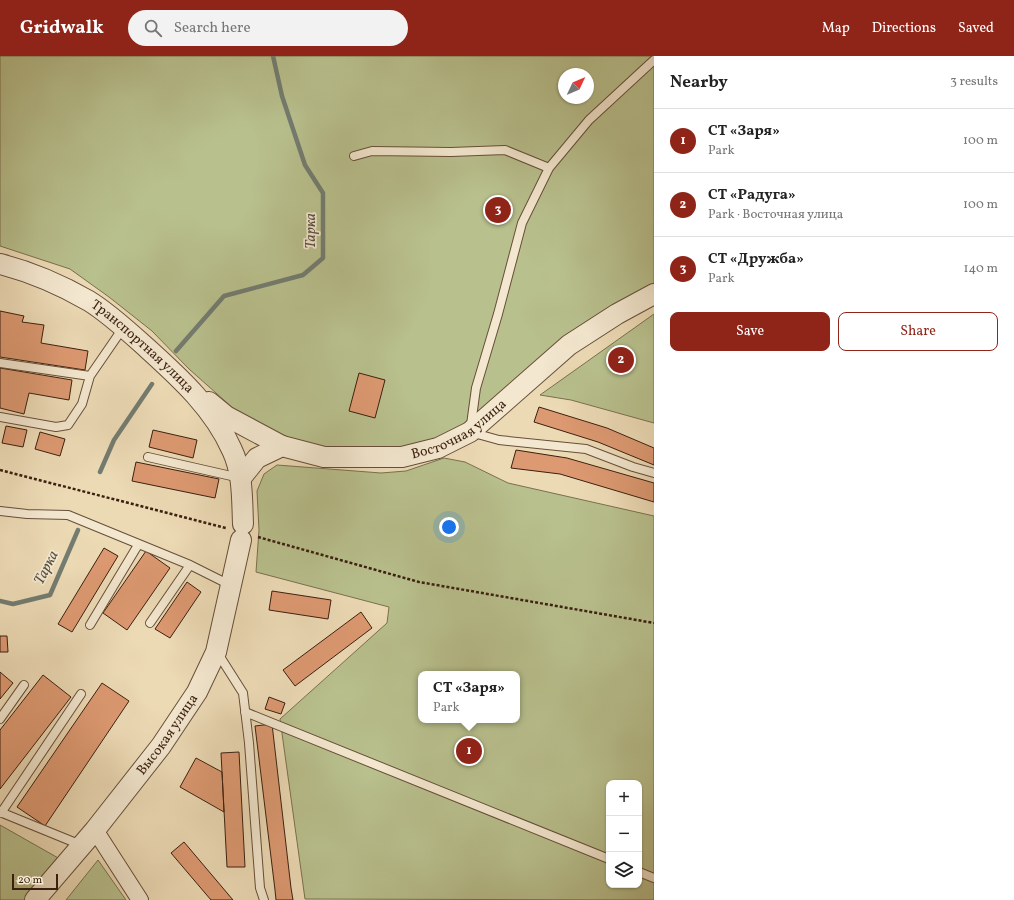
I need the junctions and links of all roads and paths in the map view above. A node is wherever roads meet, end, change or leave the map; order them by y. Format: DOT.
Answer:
graph roads {
  1 [pos="654,60"];
  2 [pos="354,156"];
  3 [pos="549,168"];
  4 [pos="0,264"];
  5 [pos="654,294"];
  6 [pos="124,326"];
  7 [pos="0,363"];
  8 [pos="90,376"];
  9 [pos="188,385"];
  10 [pos="0,417"];
  11 [pos="470,432"];
  12 [pos="282,446"];
  13 [pos="148,457"];
  14 [pos="0,470"];
  15 [pos="654,473"];
  16 [pos="241,478"];
  17 [pos="0,511"];
  18 [pos="241,532"];
  19 [pos="138,545"];
  20 [pos="190,566"];
  21 [pos="231,586"];
  22 [pos="150,623"];
  23 [pos="654,623"];
  24 [pos="90,625"];
  25 [pos="216,652"];
  26 [pos="24,685"];
  27 [pos="81,694"];
  28 [pos="245,712"];
  29 [pos="0,719"];
  30 [pos="0,812"];
  31 [pos="95,830"];
  32 [pos="82,846"];
  33 [pos="606,858"];
  34 [pos="642,873"];
  35 [pos="654,878"];
  36 [pos="36,900"];
  37 [pos="140,900"];
  38 [pos="264,900"];
  1 -- 3 [label="lane"];
  2 -- 3 [label="lane"];
  3 -- 11 [label="lane"];
  4 -- 6 [label="street, Транспортная улица"];
  5 -- 11 [label="street, Восточная улица"];
  6 -- 8 [label="lane"];
  6 -- 9 [label="street, Транспортная улица"];
  7 -- 8 [label="lane"];
  8 -- 10 [label="lane"];
  9 -- 12 [label="street, Восточная улица"];
  9 -- 16 [label="street, Транспортная улица"];
  11 -- 12 [label="street, Восточная улица"];
  11 -- 15 [label="lane"];
  12 -- 16 [label="street"];
  13 -- 16 [label="lane"];
  14 -- 18 [label="path"];
  16 -- 18 [label="street, Высокая улица"];
  17 -- 19 [label="lane"];
  18 -- 21 [label="street, Высокая улица"];
  18 -- 23 [label="path"];
  19 -- 20 [label="lane"];
  19 -- 24 [label="lane"];
  20 -- 21 [label="lane"];
  20 -- 22 [label="lane"];
  21 -- 25 [label="street, Высокая улица"];
  25 -- 28 [label="lane"];
  25 -- 31 [label="street, Высокая улица"];
  26 -- 29 [label="lane"];
  27 -- 30 [label="lane"];
  28 -- 33 [label="lane"];
  28 -- 38 [label="lane"];
  30 -- 32 [label="lane"];
  31 -- 32 [label="street, Высокая улица"];
  31 -- 37 [label="street"];
  32 -- 36 [label="street, Высокая улица"];
  34 -- 35 [label="lane"];
}
